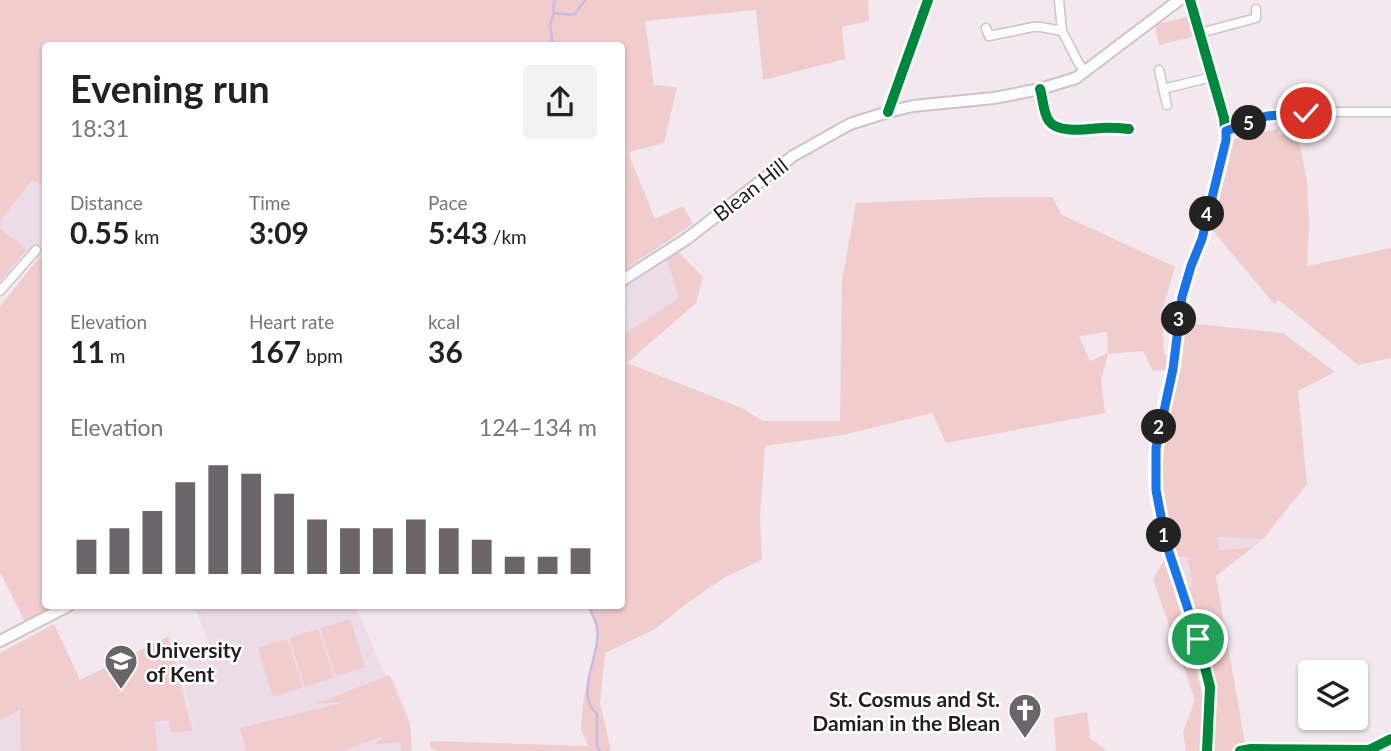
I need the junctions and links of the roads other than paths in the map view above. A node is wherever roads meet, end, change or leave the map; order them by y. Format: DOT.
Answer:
graph roads {
  1 [pos="928,0"];
  2 [pos="1059,0"];
  3 [pos="1179,0"];
  4 [pos="1189,0"];
  5 [pos="1256,9"];
  6 [pos="986,28"];
  7 [pos="1062,31"];
  8 [pos="1200,33"];
  9 [pos="1159,70"];
  10 [pos="1085,72"];
  11 [pos="1212,77"];
  12 [pos="1040,89"];
  13 [pos="1163,89"];
  14 [pos="1167,105"];
  15 [pos="888,112"];
  16 [pos="1391,112"];
  17 [pos="1129,129"];
  18 [pos="1226,131"];
  19 [pos="36,250"];
  20 [pos="625,278"];
  21 [pos="0,291"];
  22 [pos="62,609"];
  23 [pos="0,641"];
  24 [pos="1208,751"];
  1 -- 15 [label="street"];
  2 -- 7 [label="street"];
  3 -- 10 [label="main road, Blean Hill"];
  4 -- 8 [label="street"];
  5 -- 8 [label="street"];
  6 -- 7 [label="street"];
  7 -- 10 [label="street"];
  8 -- 11 [label="street"];
  9 -- 13 [label="street"];
  10 -- 12 [label="main road, Blean Hill"];
  11 -- 13 [label="street"];
  11 -- 18 [label="street"];
  12 -- 15 [label="main road, Blean Hill"];
  12 -- 17 [label="street"];
  13 -- 14 [label="street"];
  15 -- 20 [label="main road, Blean Hill"];
  16 -- 18 [label="street"];
  18 -- 24 [label="street"];
  19 -- 21 [label="street"];
  22 -- 23 [label="main road"];
}
